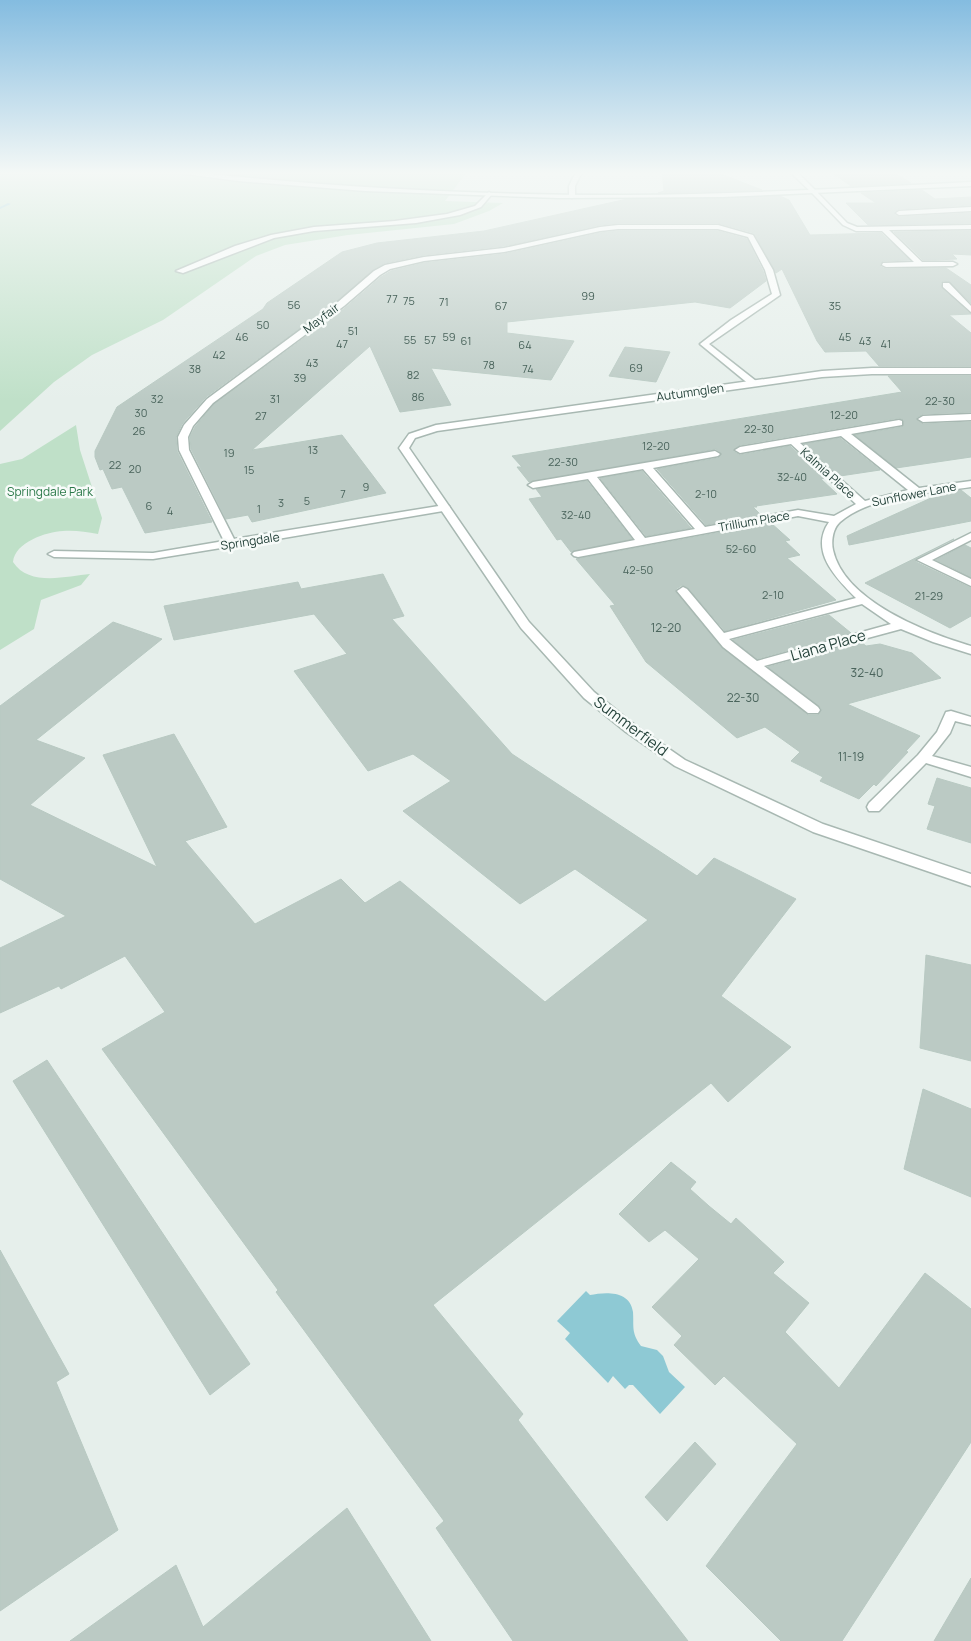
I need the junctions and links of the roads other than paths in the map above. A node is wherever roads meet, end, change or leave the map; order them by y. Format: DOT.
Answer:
graph roads {
  1 [pos="236,249"];
  2 [pos="510,249"];
  3 [pos="758,249"];
  4 [pos="905,249"];
  5 [pos="886,264"];
  6 [pos="920,264"];
  7 [pos="953,264"];
  8 [pos="180,271"];
  9 [pos="946,285"];
  10 [pos="971,310"];
  11 [pos="971,371"];
  12 [pos="753,383"];
  13 [pos="971,417"];
  14 [pos="923,419"];
  15 [pos="899,422"];
  16 [pos="842,432"];
  17 [pos="412,436"];
  18 [pos="793,441"];
  19 [pos="740,450"];
  20 [pos="716,454"];
  21 [pos="646,466"];
  22 [pos="590,475"];
  23 [pos="971,484"];
  24 [pos="533,485"];
  25 [pos="917,492"];
  26 [pos="862,504"];
  27 [pos="445,508"];
  28 [pos="836,520"];
  29 [pos="702,530"];
  30 [pos="971,536"];
  31 [pos="642,542"];
  32 [pos="231,545"];
  33 [pos="54,554"];
  34 [pos="578,554"];
  35 [pos="971,584"];
  36 [pos="684,591"];
  37 [pos="863,600"];
  38 [pos="900,625"];
  39 [pos="722,637"];
  40 [pos="971,650"];
  41 [pos="755,666"];
  42 [pos="813,710"];
  43 [pos="971,721"];
  44 [pos="923,758"];
  45 [pos="971,772"];
  46 [pos="874,807"];
  47 [pos="971,880"];
  1 -- 8 [label="street"];
  2 -- 32 [label="street, Mayfair"];
  3 -- 12 [label="street, Mayfair"];
  4 -- 6 [label="street"];
  5 -- 6 [label="street"];
  6 -- 7 [label="street"];
  9 -- 10 [label="street"];
  11 -- 12 [label="street, Autumnglen"];
  12 -- 17 [label="street, Autumnglen"];
  13 -- 14 [label="street"];
  15 -- 16 [label="street, Kalmia Place"];
  16 -- 18 [label="street, Kalmia Place"];
  16 -- 25 [label="street"];
  17 -- 27 [label="street, Summerfield"];
  18 -- 19 [label="street, Kalmia Place"];
  18 -- 26 [label="street, Kalmia Place"];
  20 -- 21 [label="street"];
  21 -- 22 [label="street"];
  21 -- 29 [label="street, Trillium Place"];
  22 -- 24 [label="street"];
  22 -- 31 [label="street"];
  23 -- 25 [label="street, Sunflower Lane"];
  25 -- 26 [label="street, Sunflower Lane"];
  26 -- 28 [label="street, Sunflower Lane"];
  27 -- 32 [label="street, Springdale"];
  27 -- 47 [label="street, Summerfield"];
  28 -- 29 [label="street, Trillium Place"];
  28 -- 37 [label="street"];
  29 -- 31 [label="street, Trillium Place"];
  30 -- 35 [label="street"];
  31 -- 34 [label="street, Trillium Place"];
  32 -- 33 [label="street, Springdale"];
  36 -- 39 [label="street"];
  37 -- 38 [label="street"];
  37 -- 39 [label="street"];
  38 -- 40 [label="street"];
  38 -- 41 [label="street, Liana Place"];
  39 -- 41 [label="street"];
  41 -- 42 [label="street"];
  43 -- 44 [label="street"];
  44 -- 45 [label="street"];
  44 -- 46 [label="street"];
}
